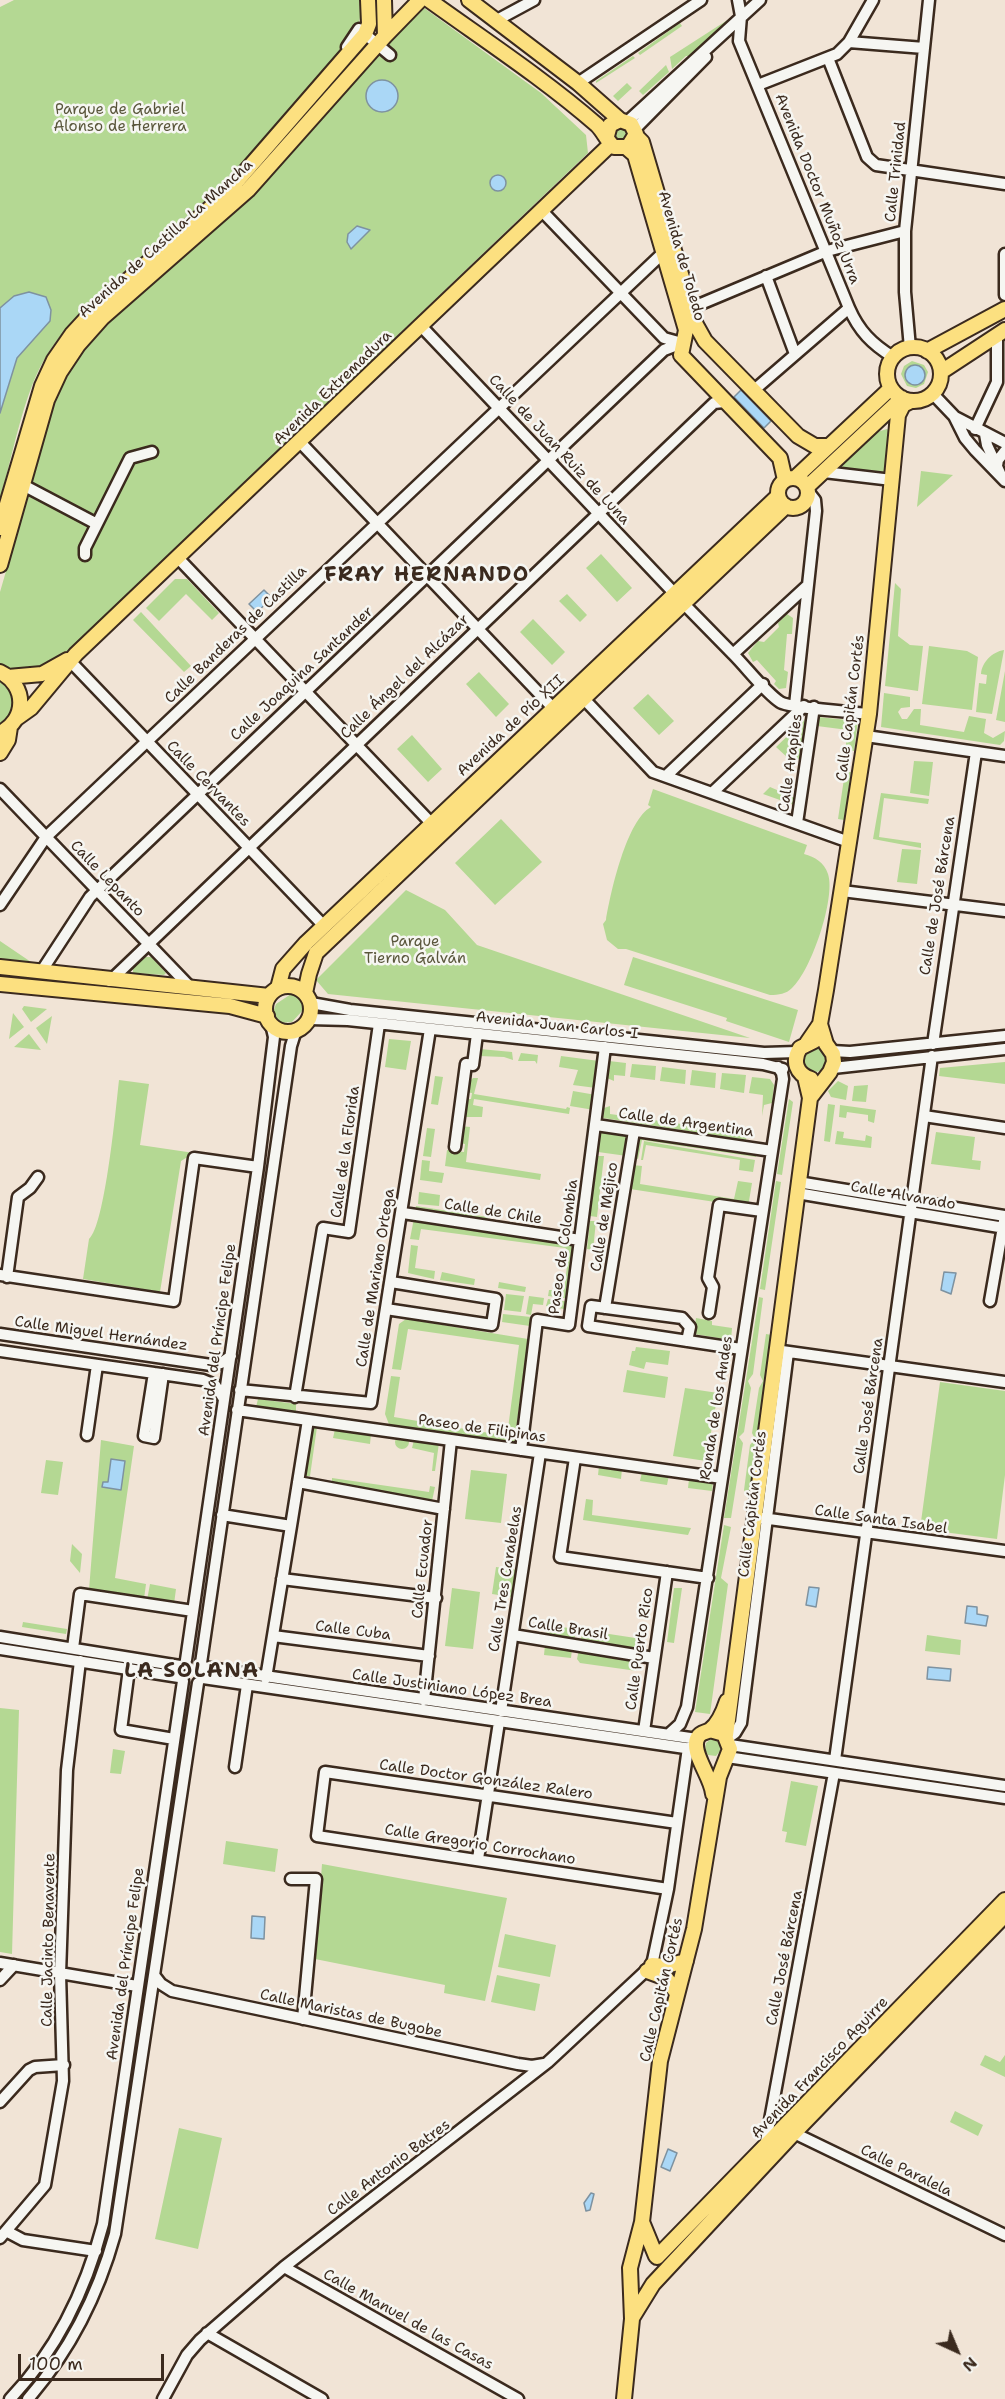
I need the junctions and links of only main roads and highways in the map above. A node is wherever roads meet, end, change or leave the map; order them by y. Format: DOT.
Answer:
graph roads {
  1 [pos="368,0"];
  2 [pos="384,0"];
  3 [pos="420,0"];
  4 [pos="429,0"];
  5 [pos="469,0"];
  6 [pos="382,40"];
  7 [pos="629,131"];
  8 [pos="609,140"];
  9 [pos="1005,309"];
  10 [pos="1001,334"];
  11 [pos="705,342"];
  12 [pos="682,343"];
  13 [pos="927,351"];
  14 [pos="941,372"];
  15 [pos="891,388"];
  16 [pos="907,400"];
  17 [pos="872,426"];
  18 [pos="897,437"];
  19 [pos="829,446"];
  20 [pos="790,479"];
  21 [pos="807,489"];
  22 [pos="782,501"];
  23 [pos="0,528"];
  24 [pos="0,565"];
  25 [pos="679,599"];
  26 [pos="74,658"];
  27 [pos="4,675"];
  28 [pos="9,726"];
  29 [pos="0,753"];
  30 [pos="0,967"];
  31 [pos="0,972"];
  32 [pos="0,977"];
  33 [pos="0,984"];
  34 [pos="274,992"];
  35 [pos="308,998"];
  36 [pos="269,1020"];
  37 [pos="820,1024"];
  38 [pos="802,1048"];
  39 [pos="829,1048"];
  40 [pos="829,1072"];
  41 [pos="799,1073"];
  42 [pos="810,1098"];
  43 [pos="728,1699"];
  44 [pos="710,1730"];
  45 [pos="727,1747"];
  46 [pos="695,1749"];
  47 [pos="714,1802"];
  48 [pos="1005,1900"];
  49 [pos="1005,1915"];
  50 [pos="686,1961"];
  51 [pos="677,1993"];
  52 [pos="642,2222"];
  53 [pos="656,2257"];
  54 [pos="632,2269"];
  55 [pos="658,2280"];
  56 [pos="632,2319"];
  57 [pos="624,2399"];
  1 -- 23 [label="main road, Avenida de Castilla-La Mancha"];
  2 -- 6 [label="main road"];
  3 -- 6 [label="main road, Avenida de Castilla-La Mancha"];
  4 -- 8 [label="main road"];
  5 -- 7 [label="main road"];
  6 -- 24 [label="main road, Avenida de Castilla-La Mancha"];
  7 -- 8 [label="main road"];
  7 -- 8 [label="main road, Avenida Extremadura"];
  7 -- 11 [label="main road, Avenida de Toledo"];
  7 -- 12 [label="main road, Avenida de Toledo"];
  8 -- 26 [label="main road, Avenida Extremadura"];
  9 -- 13 [label="main road"];
  10 -- 14 [label="main road"];
  11 -- 12 [label="main road"];
  11 -- 19 [label="main road, Avenida de Toledo"];
  12 -- 20 [label="main road, Avenida de Toledo"];
  13 -- 14 [label="main road"];
  13 -- 15 [label="main road"];
  14 -- 16 [label="main road"];
  15 -- 16 [label="main road"];
  15 -- 19 [label="main road, Avenida de Pío XII"];
  16 -- 17 [label="main road, Avenida de Pío XII"];
  16 -- 18 [label="main road, Calle Capitán Cortés"];
  17 -- 18 [label="main road"];
  17 -- 21 [label="main road, Avenida de Pío XII"];
  18 -- 37 [label="main road, Calle Capitán Cortés"];
  19 -- 20 [label="main road, Avenida de Pío XII"];
  20 -- 21 [label="main road"];
  20 -- 22 [label="main road, Avenida de Pío XII"];
  21 -- 22 [label="main road, Avenida de Pío XII"];
  22 -- 25 [label="main road, Avenida de Pío XII"];
  25 -- 34 [label="main road, Avenida de Pío XII"];
  25 -- 35 [label="main road, Avenida de Pío XII"];
  26 -- 27 [label="main road, Avenida Extremadura"];
  26 -- 28 [label="main road, Avenida Extremadura"];
  27 -- 28 [label="main road"];
  28 -- 29 [label="main road"];
  30 -- 34 [label="main road"];
  31 -- 32 [label="main road"];
  33 -- 36 [label="main road"];
  34 -- 35 [label="main road"];
  34 -- 36 [label="main road"];
  35 -- 36 [label="main road"];
  37 -- 38 [label="main road, Calle Capitán Cortés"];
  37 -- 39 [label="main road, Calle Capitán Cortés"];
  38 -- 39 [label="main road"];
  38 -- 41 [label="main road, Calle Capitán Cortés"];
  39 -- 40 [label="main road, Calle Capitán Cortés"];
  40 -- 41 [label="main road"];
  40 -- 42 [label="main road, Calle Capitán Cortés"];
  41 -- 42 [label="main road, Calle Capitán Cortés"];
  42 -- 43 [label="main road, Calle Capitán Cortés"];
  43 -- 44 [label="main road, Calle Capitán Cortés"];
  43 -- 45 [label="main road, Calle Capitán Cortés"];
  44 -- 45 [label="main road"];
  44 -- 46 [label="main road, Calle Capitán Cortés"];
  45 -- 46 [label="main road"];
  45 -- 47 [label="main road, Calle Capitán Cortés"];
  46 -- 47 [label="main road, Calle Capitán Cortés"];
  47 -- 50 [label="main road, Calle Capitán Cortés"];
  48 -- 53 [label="main road, Avenida Francisco Aguirre"];
  49 -- 55 [label="main road, Avenida Francisco Aguirre"];
  50 -- 51 [label="main road, Calle Capitán Cortés"];
  50 -- 51 [label="main road"];
  51 -- 52 [label="main road, Calle Capitán Cortés"];
  52 -- 53 [label="main road, Calle Capitán Cortés"];
  52 -- 54 [label="main road, Calle Capitán Cortés"];
  53 -- 54 [label="main road"];
  53 -- 55 [label="main road, Calle Capitán Cortés"];
  54 -- 55 [label="main road"];
  54 -- 56 [label="main road, Calle Capitán Cortés"];
  55 -- 56 [label="main road, Calle Capitán Cortés"];
  56 -- 57 [label="main road, Calle Capitán Cortés"];
}
